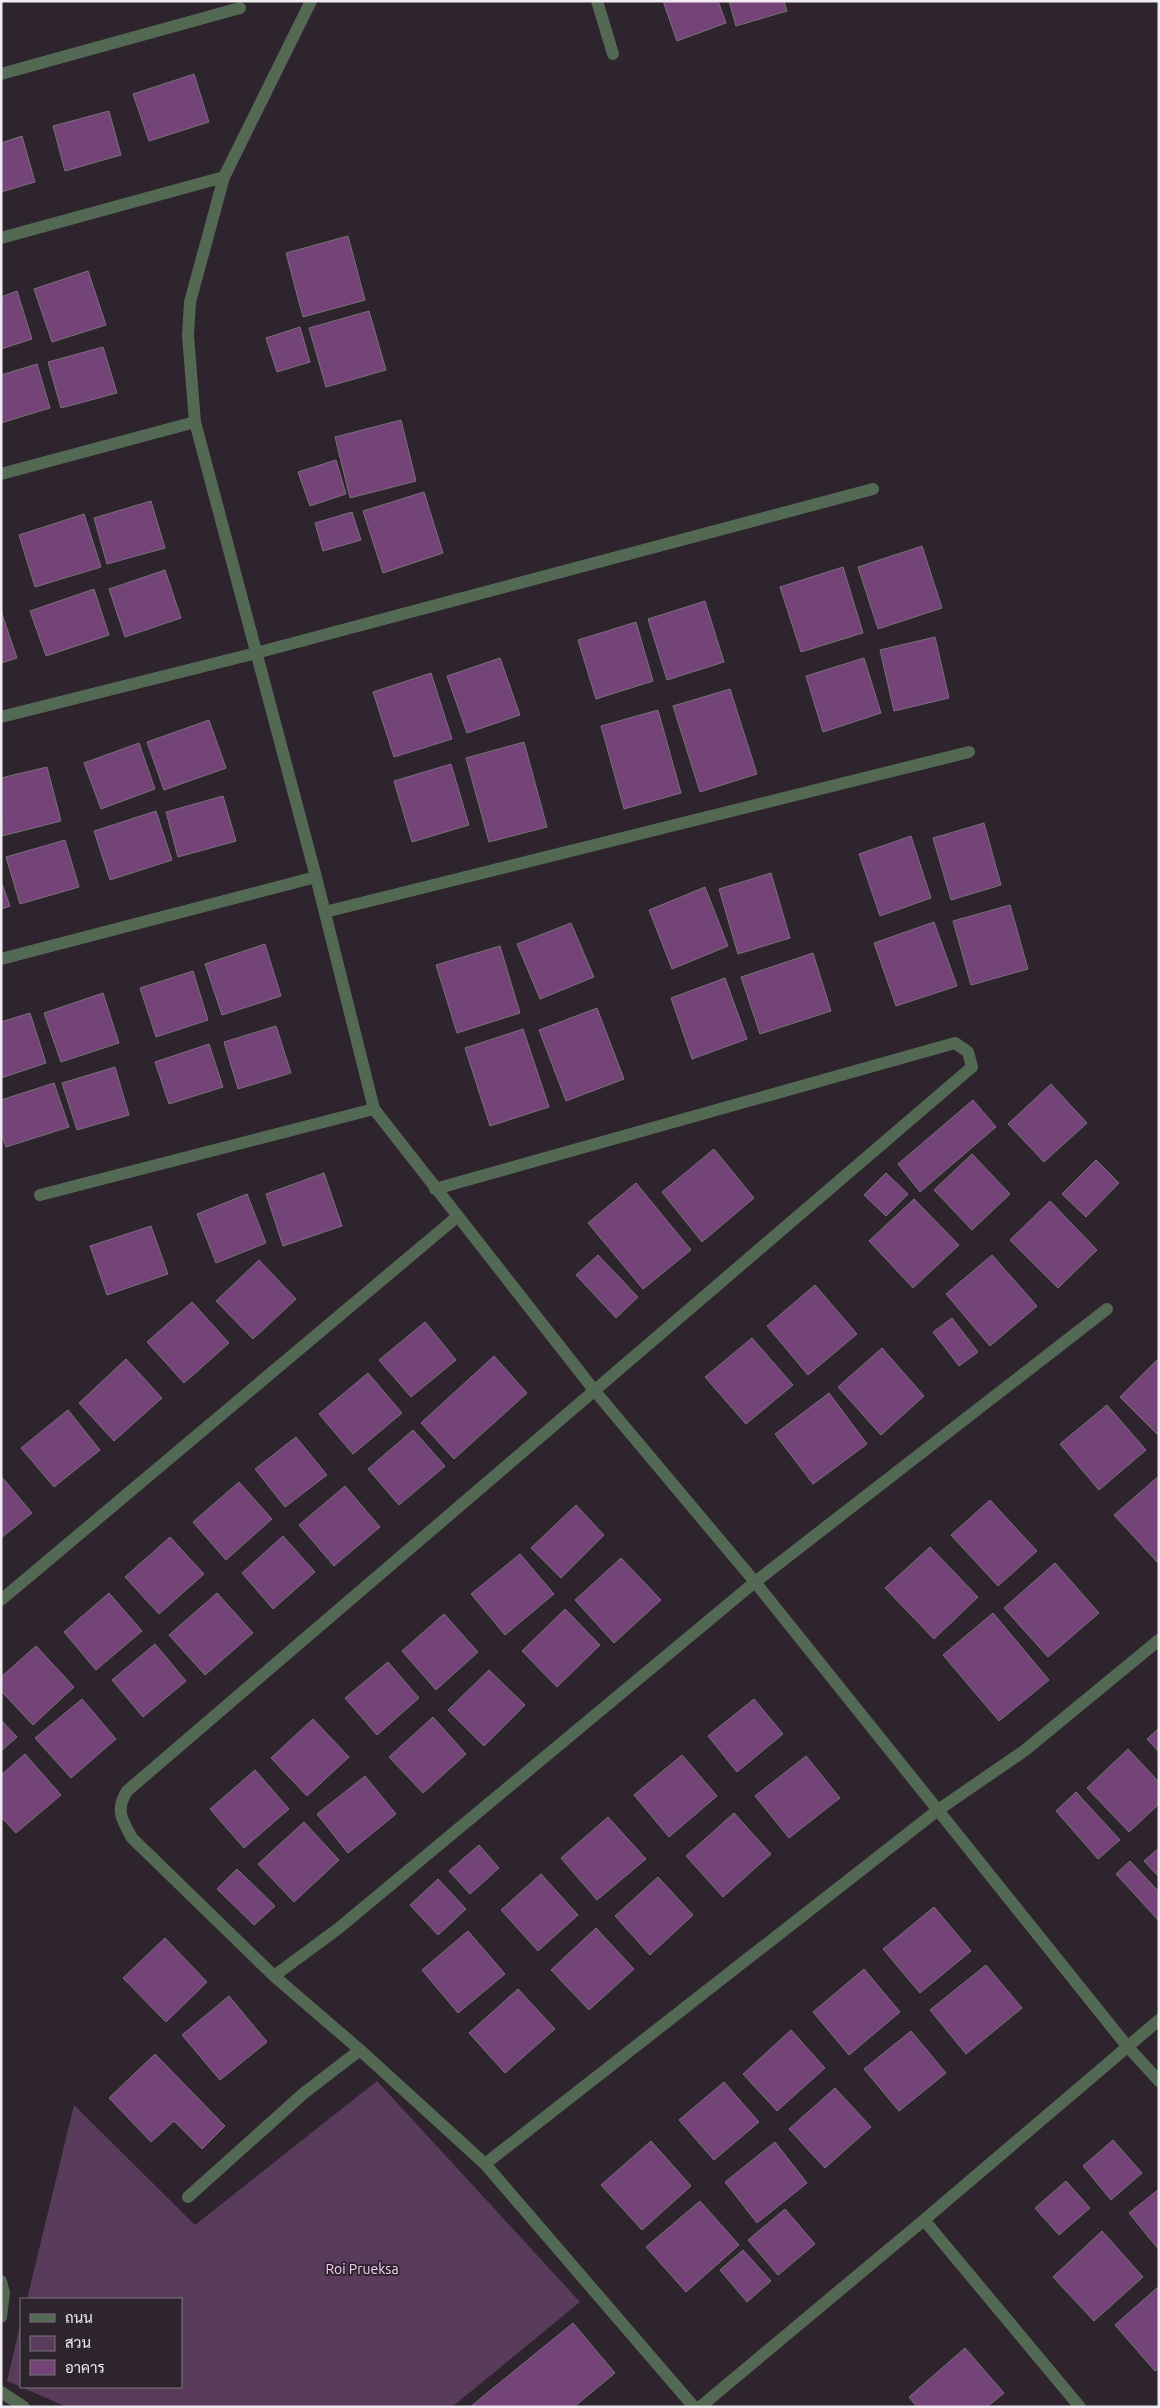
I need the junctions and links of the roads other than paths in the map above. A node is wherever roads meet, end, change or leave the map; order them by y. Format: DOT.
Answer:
graph roads {
  1 [pos="312,1"];
  2 [pos="597,1"];
  3 [pos="240,8"];
  4 [pos="613,54"];
  5 [pos="1,74"];
  6 [pos="224,177"];
  7 [pos="1,238"];
  8 [pos="195,422"];
  9 [pos="1,474"];
  10 [pos="873,489"];
  11 [pos="256,653"];
  12 [pos="1,717"];
  13 [pos="969,752"];
  14 [pos="316,877"];
  15 [pos="325,912"];
  16 [pos="1,959"];
  17 [pos="374,1109"];
  18 [pos="435,1189"];
  19 [pos="40,1195"];
  20 [pos="458,1216"];
  21 [pos="1107,1309"];
  22 [pos="594,1390"];
  23 [pos="755,1582"];
  24 [pos="1,1600"];
  25 [pos="1159,1640"];
  26 [pos="938,1810"];
  27 [pos="274,1976"];
  28 [pos="1159,2020"];
  29 [pos="1127,2046"];
  30 [pos="360,2050"];
  31 [pos="1159,2081"];
  32 [pos="485,2164"];
  33 [pos="188,2197"];
  34 [pos="924,2220"];
  35 [pos="1,2281"];
  36 [pos="1,2316"];
  37 [pos="1,2392"];
  38 [pos="24,2407"];
  39 [pos="694,2407"];
  40 [pos="700,2407"];
  41 [pos="1080,2407"];
  1 -- 6 [label="street"];
  2 -- 4 [label="street"];
  3 -- 5 [label="street"];
  6 -- 7 [label="street"];
  6 -- 8 [label="street"];
  8 -- 9 [label="street"];
  8 -- 11 [label="street"];
  10 -- 11 [label="street"];
  11 -- 12 [label="street"];
  11 -- 14 [label="street"];
  13 -- 15 [label="street"];
  14 -- 15 [label="street"];
  14 -- 16 [label="street"];
  15 -- 17 [label="street"];
  17 -- 18 [label="street"];
  17 -- 19 [label="street"];
  18 -- 20 [label="street"];
  18 -- 22 [label="street"];
  20 -- 22 [label="street"];
  20 -- 24 [label="street"];
  21 -- 23 [label="street"];
  22 -- 23 [label="street"];
  22 -- 27 [label="street"];
  23 -- 26 [label="street"];
  23 -- 27 [label="street"];
  25 -- 26 [label="street"];
  26 -- 29 [label="street"];
  26 -- 32 [label="street"];
  27 -- 30 [label="street"];
  28 -- 29 [label="street"];
  29 -- 31 [label="street"];
  29 -- 34 [label="street"];
  30 -- 32 [label="street"];
  30 -- 33 [label="street"];
  32 -- 39 [label="street"];
  34 -- 40 [label="street"];
  34 -- 41 [label="street"];
  35 -- 36 [label="street"];
  37 -- 38 [label="street"];
}
